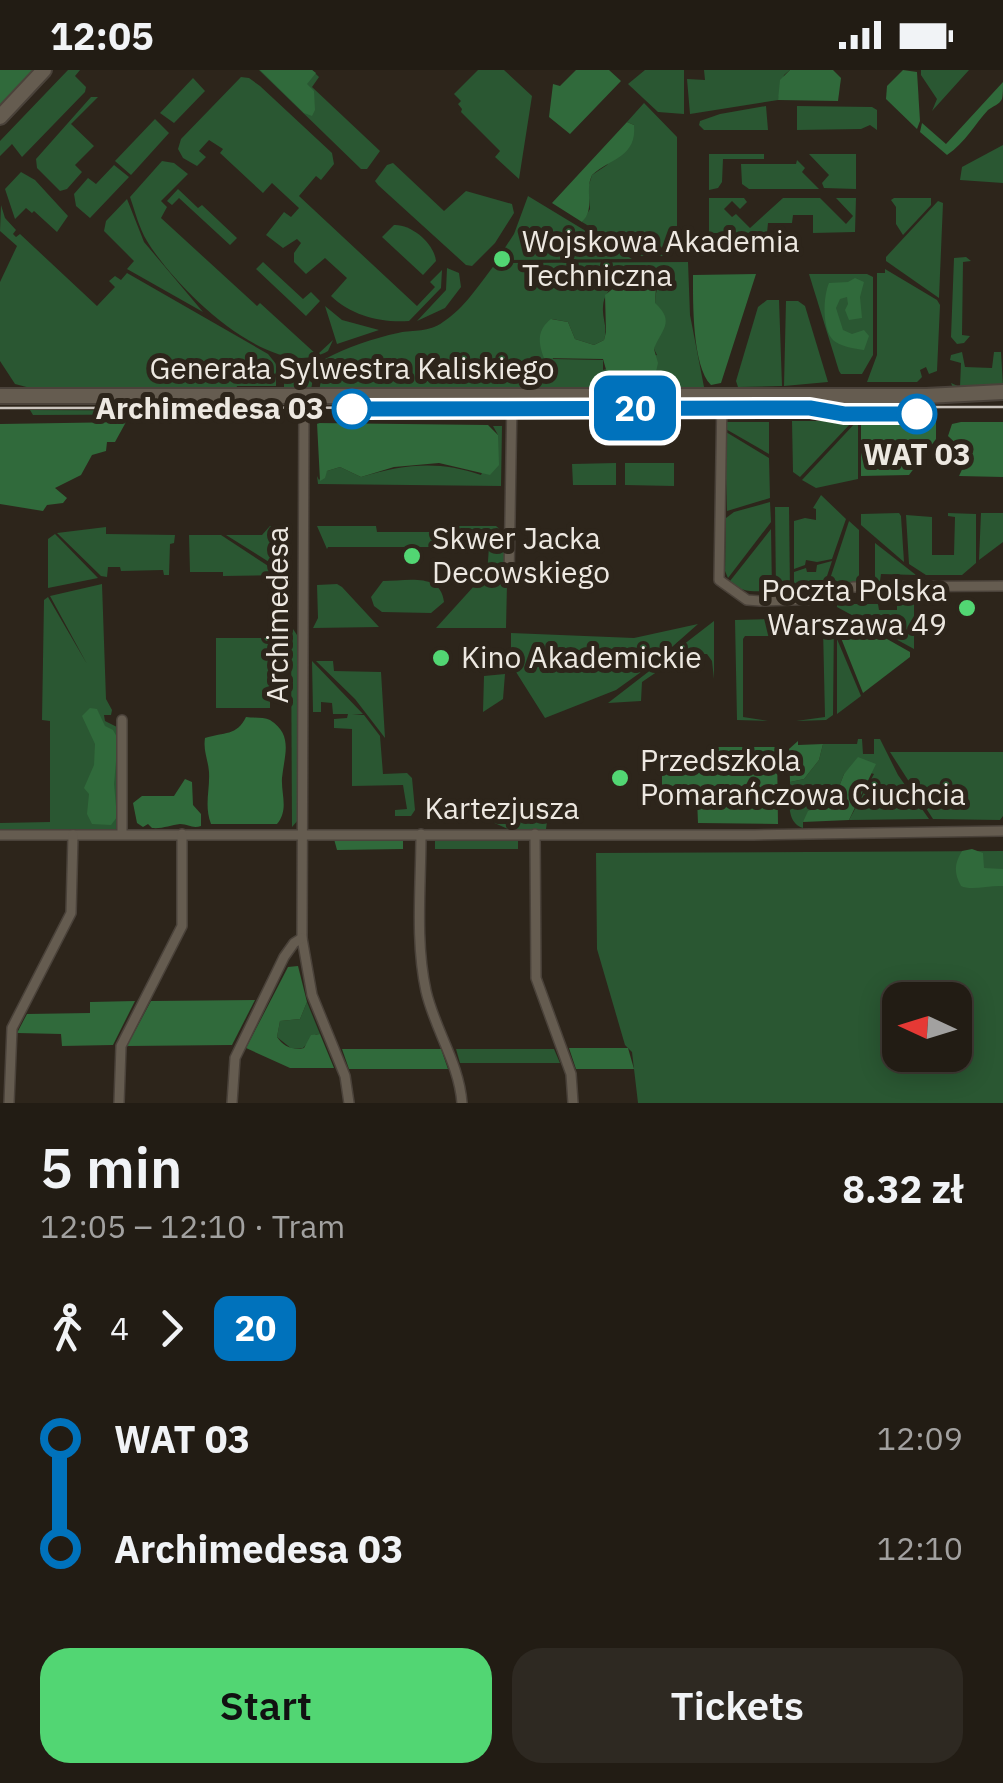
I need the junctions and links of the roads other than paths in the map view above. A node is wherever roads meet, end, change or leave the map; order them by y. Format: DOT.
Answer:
graph roads {
  1 [pos="44,70"];
  2 [pos="0,116"];
  3 [pos="1003,392"];
  4 [pos="0,396"];
  5 [pos="304,396"];
  6 [pos="512,396"];
  7 [pos="722,396"];
  8 [pos="509,578"];
  9 [pos="1003,586"];
  10 [pos="122,720"];
  11 [pos="1003,831"];
  12 [pos="73,834"];
  13 [pos="122,834"];
  14 [pos="182,834"];
  15 [pos="303,834"];
  16 [pos="421,834"];
  17 [pos="534,834"];
  18 [pos="0,835"];
  19 [pos="302,938"];
  20 [pos="9,1103"];
  21 [pos="119,1103"];
  22 [pos="232,1103"];
  23 [pos="349,1103"];
  24 [pos="462,1103"];
  25 [pos="573,1103"];
  1 -- 2 [label="street"];
  3 -- 7 [label="street, Generała Sylwestra Kaliskiego"];
  4 -- 5 [label="street, Generała Sylwestra Kaliskiego"];
  5 -- 6 [label="street, Generała Sylwestra Kaliskiego"];
  5 -- 15 [label="street, Archimedesa"];
  6 -- 7 [label="street, Generała Sylwestra Kaliskiego"];
  6 -- 8 [label="street"];
  7 -- 9 [label="street"];
  10 -- 13 [label="street"];
  11 -- 17 [label="street, Kartezjusza"];
  12 -- 13 [label="street, Kartezjusza"];
  12 -- 18 [label="street, Kartezjusza"];
  12 -- 20 [label="street"];
  13 -- 14 [label="street, Kartezjusza"];
  14 -- 15 [label="street, Kartezjusza"];
  14 -- 21 [label="street"];
  15 -- 16 [label="street, Kartezjusza"];
  15 -- 19 [label="street, Archimedesa"];
  16 -- 17 [label="street, Kartezjusza"];
  16 -- 24 [label="street"];
  17 -- 25 [label="street"];
  19 -- 22 [label="street"];
  19 -- 23 [label="street, Archimedesa"];
}
